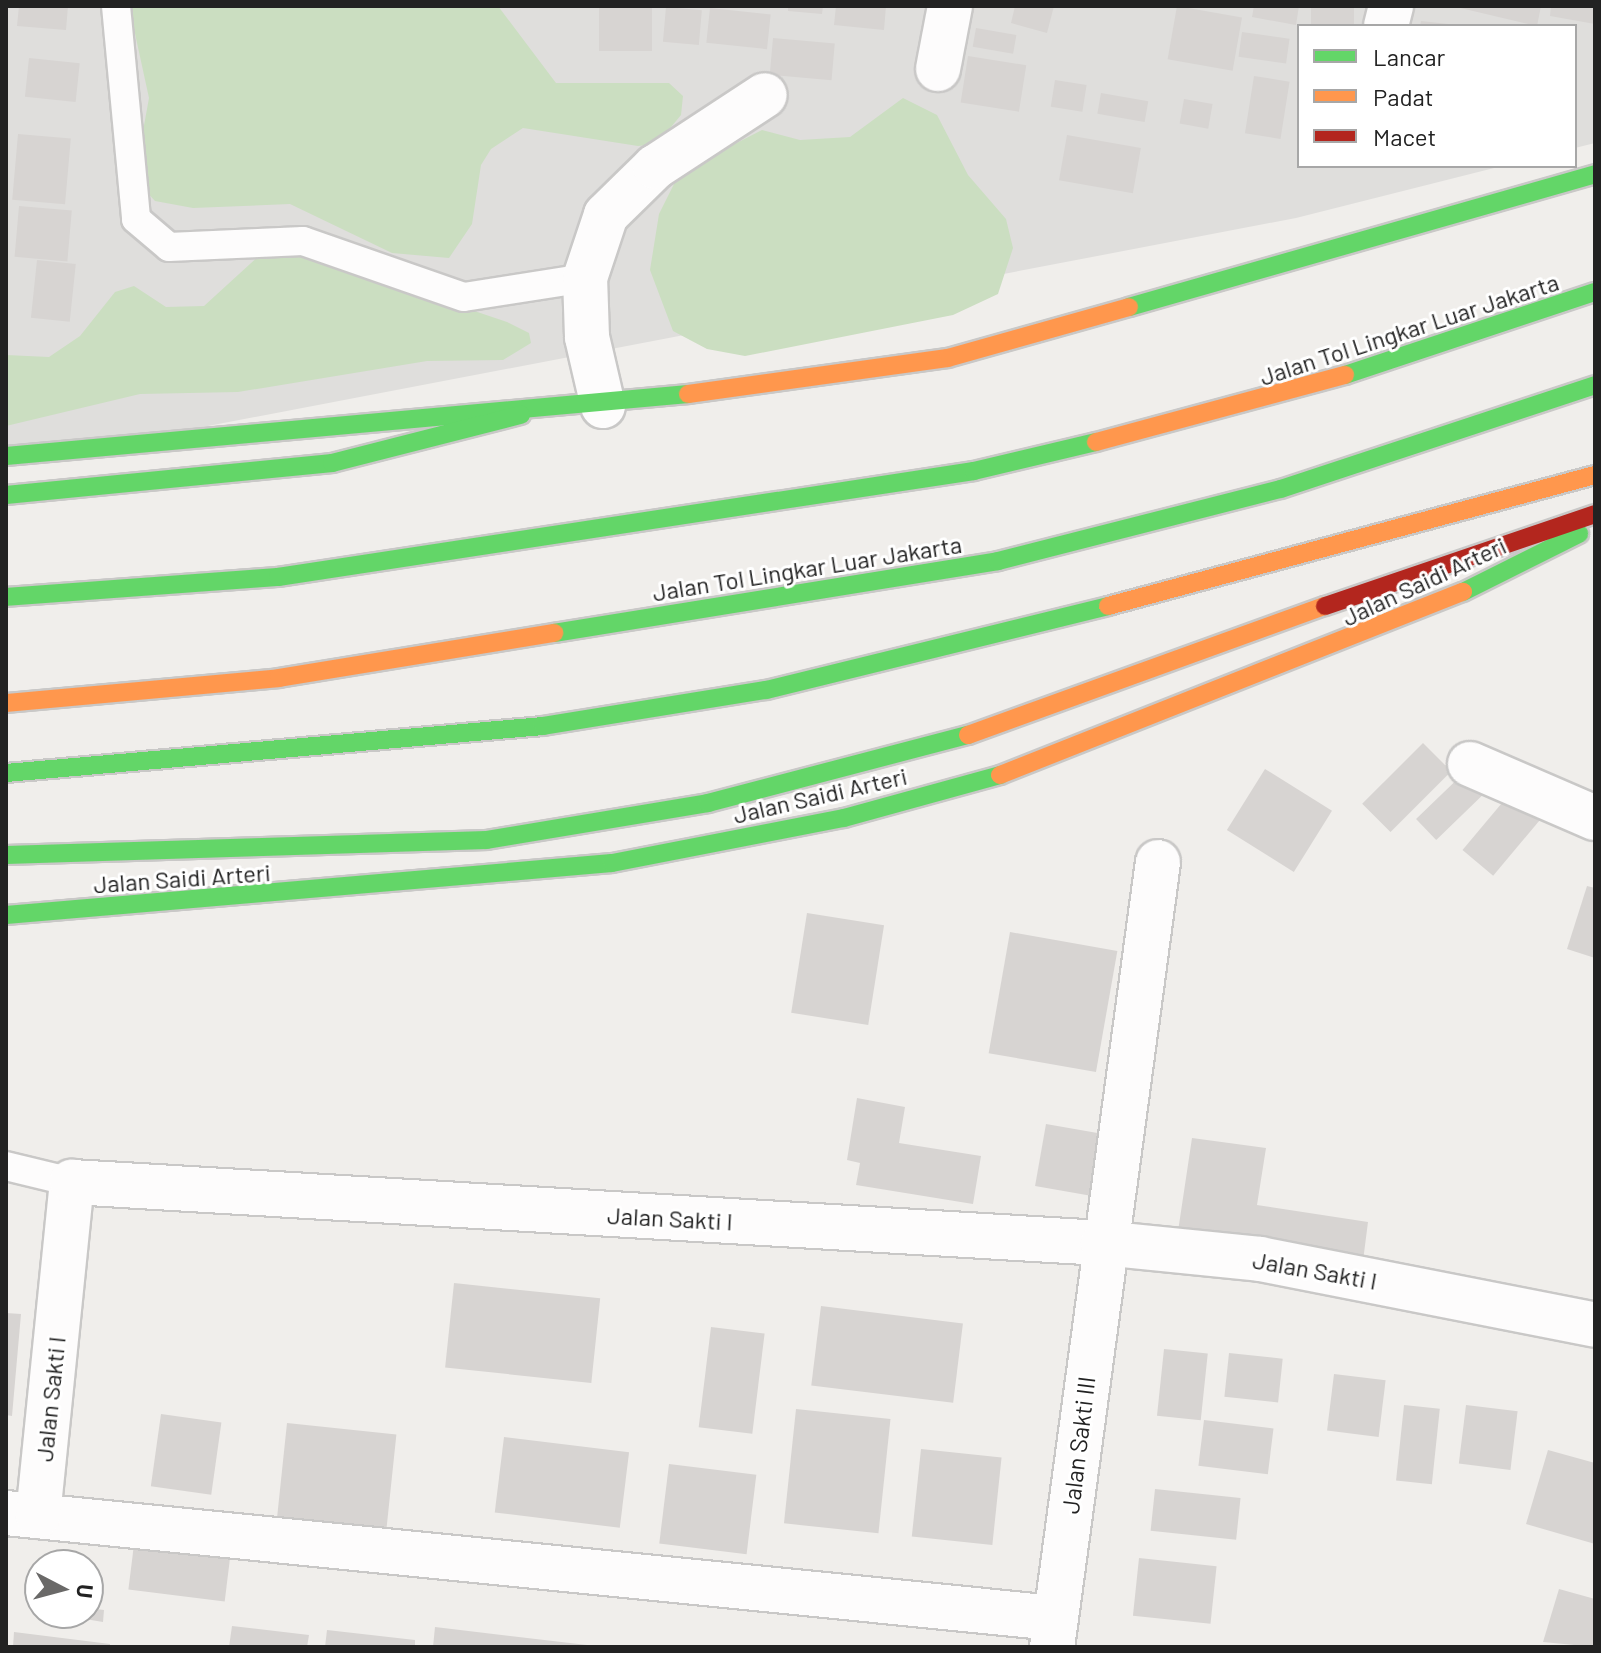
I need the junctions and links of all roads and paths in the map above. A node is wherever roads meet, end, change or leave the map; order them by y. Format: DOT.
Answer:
graph roads {
  1 [pos="116,6"];
  2 [pos="950,6"];
  3 [pos="938,69"];
  4 [pos="765,95"];
  5 [pos="1595,174"];
  6 [pos="585,278"];
  7 [pos="1595,292"];
  8 [pos="1595,385"];
  9 [pos="603,406"];
  10 [pos="521,415"];
  11 [pos="6,456"];
  12 [pos="1595,475"];
  13 [pos="6,495"];
  14 [pos="1595,514"];
  15 [pos="1595,526"];
  16 [pos="6,597"];
  17 [pos="6,703"];
  18 [pos="1470,764"];
  19 [pos="6,773"];
  20 [pos="1595,818"];
  21 [pos="6,855"];
  22 [pos="1158,862"];
  23 [pos="6,915"];
  24 [pos="6,1166"];
  25 [pos="72,1182"];
  26 [pos="1103,1243"];
  27 [pos="1595,1325"];
  28 [pos="22,1514"];
  29 [pos="1054,1633"];
  1 -- 6 [label="lane"];
  2 -- 3 [label="street"];
  4 -- 6 [label="street"];
  5 -- 9 [label="main road"];
  6 -- 9 [label="street"];
  7 -- 16 [label="main road, Jalan Tol Lingkar Luar Jakarta"];
  8 -- 17 [label="main road, Jalan Tol Lingkar Luar Jakarta"];
  9 -- 10 [label="main road"];
  10 -- 11 [label="main road"];
  10 -- 13 [label="main road"];
  12 -- 19 [label="main road"];
  14 -- 21 [label="main road"];
  15 -- 23 [label="main road, Jalan Saidi Arteri"];
  18 -- 20 [label="street"];
  22 -- 26 [label="street, Jalan Sakti III"];
  24 -- 25 [label="lane"];
  25 -- 26 [label="street, Jalan Sakti I"];
  25 -- 28 [label="street, Jalan Sakti I"];
  26 -- 27 [label="street, Jalan Sakti I"];
  26 -- 29 [label="street, Jalan Sakti III"];
  28 -- 29 [label="street, Jalan Sakti I"];
}
